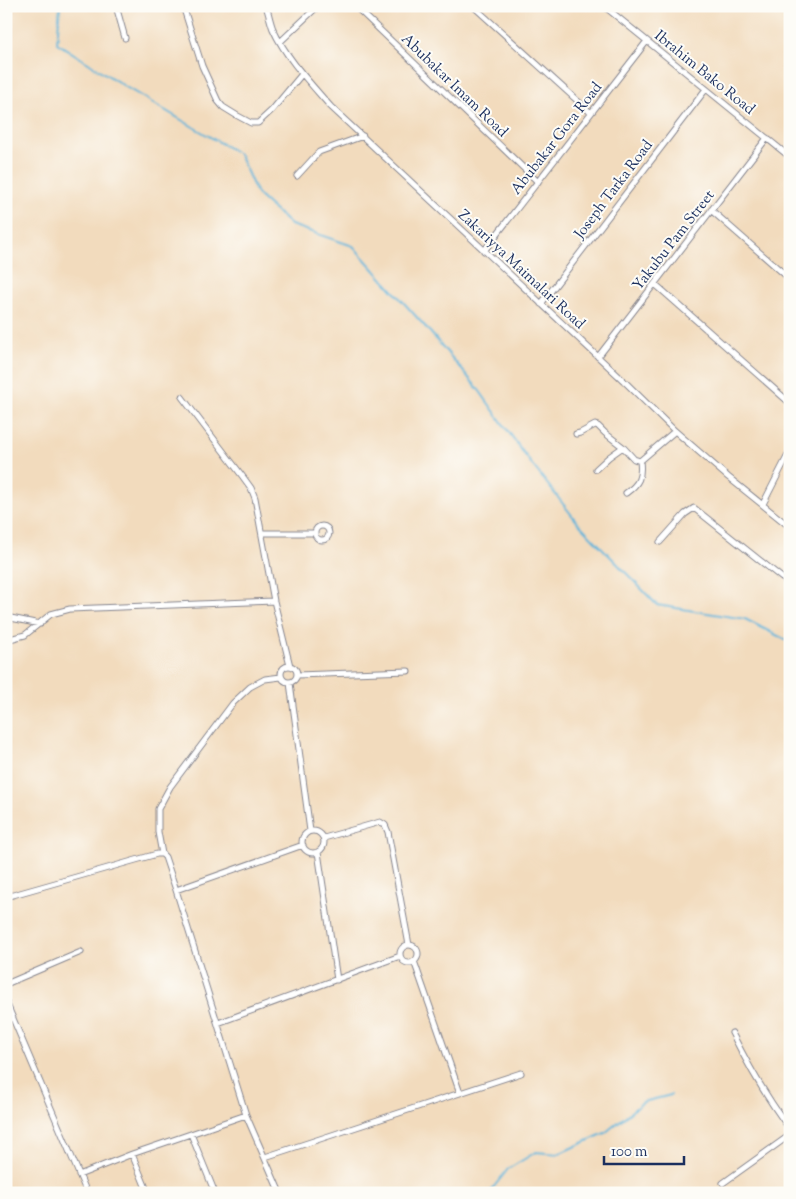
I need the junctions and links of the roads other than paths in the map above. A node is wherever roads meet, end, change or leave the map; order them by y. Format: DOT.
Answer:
graph roads {
  1 [pos="116,6"];
  2 [pos="183,6"];
  3 [pos="266,6"];
  4 [pos="318,6"];
  5 [pos="355,6"];
  6 [pos="473,6"];
  7 [pos="604,6"];
  8 [pos="781,6"];
  9 [pos="790,13"];
  10 [pos="125,38"];
  11 [pos="647,41"];
  12 [pos="280,42"];
  13 [pos="302,74"];
  14 [pos="706,89"];
  15 [pos="590,113"];
  16 [pos="362,136"];
  17 [pos="767,138"];
  18 [pos="790,157"];
  19 [pos="297,176"];
  20 [pos="538,182"];
  21 [pos="711,210"];
  22 [pos="484,251"];
  23 [pos="790,279"];
  24 [pos="654,284"];
  25 [pos="541,304"];
  26 [pos="598,357"];
  27 [pos="182,397"];
  28 [pos="790,403"];
  29 [pos="675,431"];
  30 [pos="576,434"];
  31 [pos="623,447"];
  32 [pos="790,451"];
  33 [pos="640,461"];
  34 [pos="596,469"];
  35 [pos="626,493"];
  36 [pos="763,504"];
  37 [pos="790,527"];
  38 [pos="262,533"];
  39 [pos="315,533"];
  40 [pos="660,542"];
  41 [pos="790,583"];
  42 [pos="274,601"];
  43 [pos="6,617"];
  44 [pos="40,624"];
  45 [pos="6,640"];
  46 [pos="290,666"];
  47 [pos="408,671"];
  48 [pos="298,675"];
  49 [pos="281,677"];
  50 [pos="290,683"];
  51 [pos="310,831"];
  52 [pos="324,838"];
  53 [pos="303,845"];
  54 [pos="318,852"];
  55 [pos="162,854"];
  56 [pos="176,890"];
  57 [pos="6,898"];
  58 [pos="409,945"];
  59 [pos="81,952"];
  60 [pos="400,956"];
  61 [pos="414,961"];
  62 [pos="337,980"];
  63 [pos="6,984"];
  64 [pos="6,1002"];
  65 [pos="218,1023"];
  66 [pos="732,1033"];
  67 [pos="521,1073"];
  68 [pos="460,1093"];
  69 [pos="246,1115"];
  70 [pos="790,1129"];
  71 [pos="191,1134"];
  72 [pos="790,1135"];
  73 [pos="132,1154"];
  74 [pos="265,1157"];
  75 [pos="79,1174"];
  76 [pos="723,1183"];
  77 [pos="87,1193"];
  78 [pos="148,1193"];
  79 [pos="215,1193"];
  80 [pos="280,1193"];
  1 -- 10 [label="street"];
  2 -- 13 [label="street"];
  3 -- 12 [label="street, Zakariyya Maimalari Road"];
  4 -- 12 [label="street"];
  5 -- 20 [label="street, Abubakar Imam Road"];
  6 -- 15 [label="street"];
  7 -- 11 [label="street, Ibrahim Bako Road"];
  8 -- 9 [label="highway"];
  11 -- 14 [label="street, Ibrahim Bako Road"];
  11 -- 15 [label="street, Abubakar Gora Road"];
  12 -- 13 [label="street, Zakariyya Maimalari Road"];
  13 -- 16 [label="street, Zakariyya Maimalari Road"];
  14 -- 17 [label="street, Ibrahim Bako Road"];
  14 -- 25 [label="street, Joseph Tarka Road"];
  15 -- 20 [label="street, Abubakar Gora Road"];
  16 -- 19 [label="street"];
  16 -- 22 [label="street, Zakariyya Maimalari Road"];
  17 -- 18 [label="street, Ibrahim Bako Road"];
  17 -- 21 [label="street, Yakubu Pam Street"];
  20 -- 22 [label="street, Abubakar Gora Road"];
  21 -- 23 [label="street"];
  21 -- 24 [label="street, Yakubu Pam Street"];
  22 -- 25 [label="street, Zakariyya Maimalari Road"];
  24 -- 26 [label="street, Yakubu Pam Street"];
  24 -- 28 [label="street"];
  25 -- 26 [label="street, Zakariyya Maimalari Road"];
  26 -- 29 [label="street, Zakariyya Maimalari Road"];
  27 -- 38 [label="street"];
  29 -- 33 [label="street"];
  29 -- 36 [label="street, Zakariyya Maimalari Road"];
  30 -- 31 [label="street"];
  31 -- 33 [label="street"];
  31 -- 34 [label="street"];
  32 -- 36 [label="street"];
  33 -- 35 [label="street"];
  36 -- 37 [label="street, Zakariyya Maimalari Road"];
  38 -- 39 [label="street"];
  38 -- 42 [label="street"];
  40 -- 41 [label="street"];
  42 -- 44 [label="street"];
  42 -- 46 [label="street"];
  43 -- 44 [label="street"];
  44 -- 45 [label="street"];
  46 -- 48 [label="street"];
  46 -- 49 [label="street"];
  47 -- 48 [label="street"];
  48 -- 50 [label="street"];
  49 -- 50 [label="street"];
  49 -- 55 [label="street"];
  50 -- 51 [label="street"];
  51 -- 52 [label="street"];
  51 -- 53 [label="street"];
  52 -- 54 [label="street"];
  52 -- 58 [label="street"];
  53 -- 54 [label="street"];
  53 -- 56 [label="street"];
  54 -- 62 [label="street"];
  55 -- 56 [label="street"];
  55 -- 57 [label="street"];
  56 -- 65 [label="street"];
  58 -- 60 [label="street"];
  58 -- 61 [label="street"];
  59 -- 63 [label="street"];
  60 -- 61 [label="street"];
  60 -- 62 [label="street"];
  61 -- 68 [label="street"];
  62 -- 65 [label="street"];
  64 -- 75 [label="street"];
  65 -- 69 [label="street"];
  66 -- 70 [label="street"];
  67 -- 68 [label="street"];
  68 -- 74 [label="street"];
  69 -- 71 [label="street"];
  69 -- 74 [label="street"];
  71 -- 73 [label="street"];
  71 -- 79 [label="street"];
  72 -- 76 [label="street"];
  73 -- 75 [label="street"];
  73 -- 78 [label="street"];
  74 -- 80 [label="street"];
  75 -- 77 [label="street"];
}
